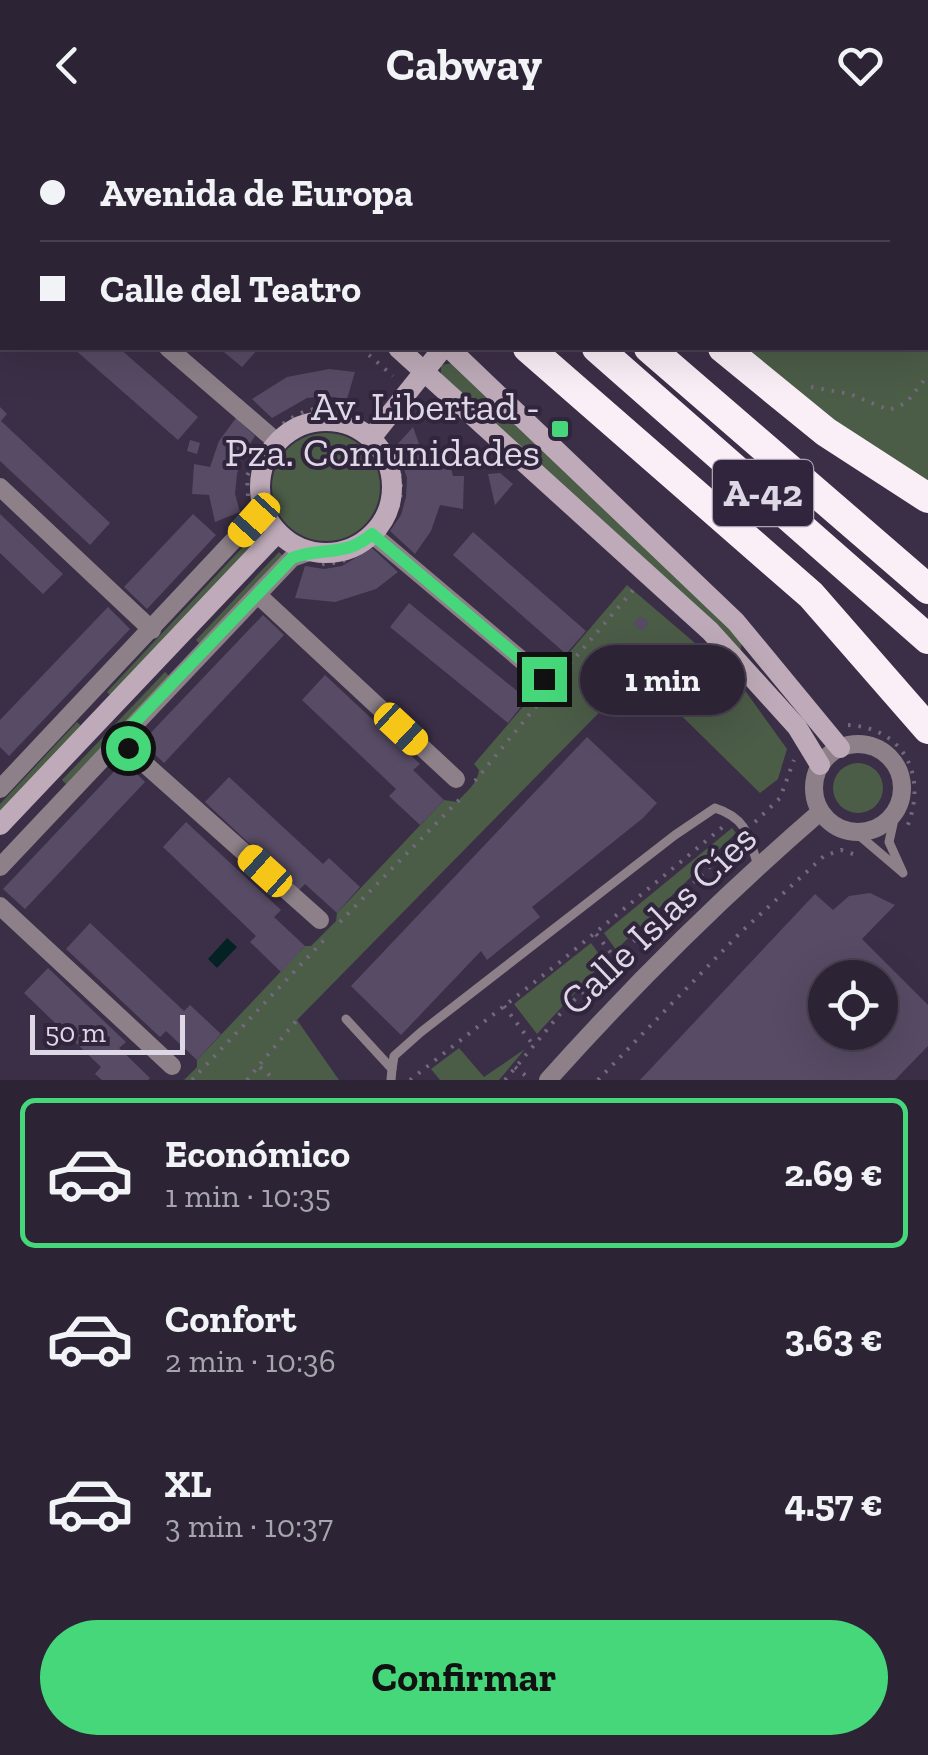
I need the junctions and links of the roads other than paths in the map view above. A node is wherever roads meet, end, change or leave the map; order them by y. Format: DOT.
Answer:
graph roads {
  1 [pos="170,350"];
  2 [pos="400,350"];
  3 [pos="444,350"];
  4 [pos="448,350"];
  5 [pos="530,350"];
  6 [pos="599,350"];
  7 [pos="651,350"];
  8 [pos="726,350"];
  9 [pos="424,371"];
  10 [pos="371,438"];
  11 [pos="278,442"];
  12 [pos="0,487"];
  13 [pos="928,498"];
  14 [pos="263,509"];
  15 [pos="277,533"];
  16 [pos="372,534"];
  17 [pos="308,552"];
  18 [pos="928,589"];
  19 [pos="258,594"];
  20 [pos="821,606"];
  21 [pos="152,630"];
  22 [pos="928,639"];
  23 [pos="162,656"];
  24 [pos="199,656"];
  25 [pos="548,682"];
  26 [pos="928,696"];
  27 [pos="114,707"];
  28 [pos="73,712"];
  29 [pos="928,728"];
  30 [pos="118,740"];
  31 [pos="840,748"];
  32 [pos="820,765"];
  33 [pos="4,776"];
  34 [pos="456,779"];
  35 [pos="43,780"];
  36 [pos="896,810"];
  37 [pos="820,812"];
  38 [pos="48,815"];
  39 [pos="0,825"];
  40 [pos="854,832"];
  41 [pos="758,866"];
  42 [pos="0,867"];
  43 [pos="0,906"];
  44 [pos="320,920"];
  45 [pos="346,1018"];
  46 [pos="172,1066"];
  47 [pos="391,1074"];
  48 [pos="548,1080"];
  1 -- 11 [label="street"];
  2 -- 9 [label="street"];
  3 -- 9 [label="street"];
  4 -- 31 [label="street"];
  5 -- 20 [label="highway"];
  6 -- 22 [label="highway, A-42"];
  7 -- 18 [label="highway, A-42"];
  8 -- 13 [label="highway"];
  9 -- 10 [label="street"];
  9 -- 32 [label="street"];
  10 -- 11 [label="street"];
  10 -- 16 [label="street"];
  11 -- 14 [label="street"];
  12 -- 21 [label="street"];
  14 -- 15 [label="street"];
  14 -- 21 [label="street"];
  15 -- 17 [label="street"];
  15 -- 23 [label="street"];
  16 -- 17 [label="street"];
  16 -- 25 [label="street"];
  17 -- 19 [label="street"];
  19 -- 24 [label="street"];
  19 -- 34 [label="street"];
  20 -- 26 [label="highway"];
  20 -- 29 [label="highway"];
  21 -- 28 [label="street"];
  23 -- 24 [label="street"];
  23 -- 27 [label="street"];
  24 -- 30 [label="street"];
  27 -- 28 [label="street"];
  27 -- 35 [label="street"];
  28 -- 33 [label="street"];
  30 -- 38 [label="street"];
  30 -- 44 [label="street"];
  31 -- 32 [label="street"];
  31 -- 36 [label="street"];
  32 -- 37 [label="street"];
  35 -- 38 [label="street"];
  35 -- 39 [label="street"];
  36 -- 40 [label="street"];
  36 -- 40 [label="lane"];
  37 -- 40 [label="street"];
  37 -- 41 [label="street, Calle Islas Cíes"];
  38 -- 42 [label="street"];
  41 -- 47 [label="lane"];
  41 -- 48 [label="street, Calle Islas Cíes"];
  43 -- 46 [label="street"];
  45 -- 47 [label="lane"];
}
